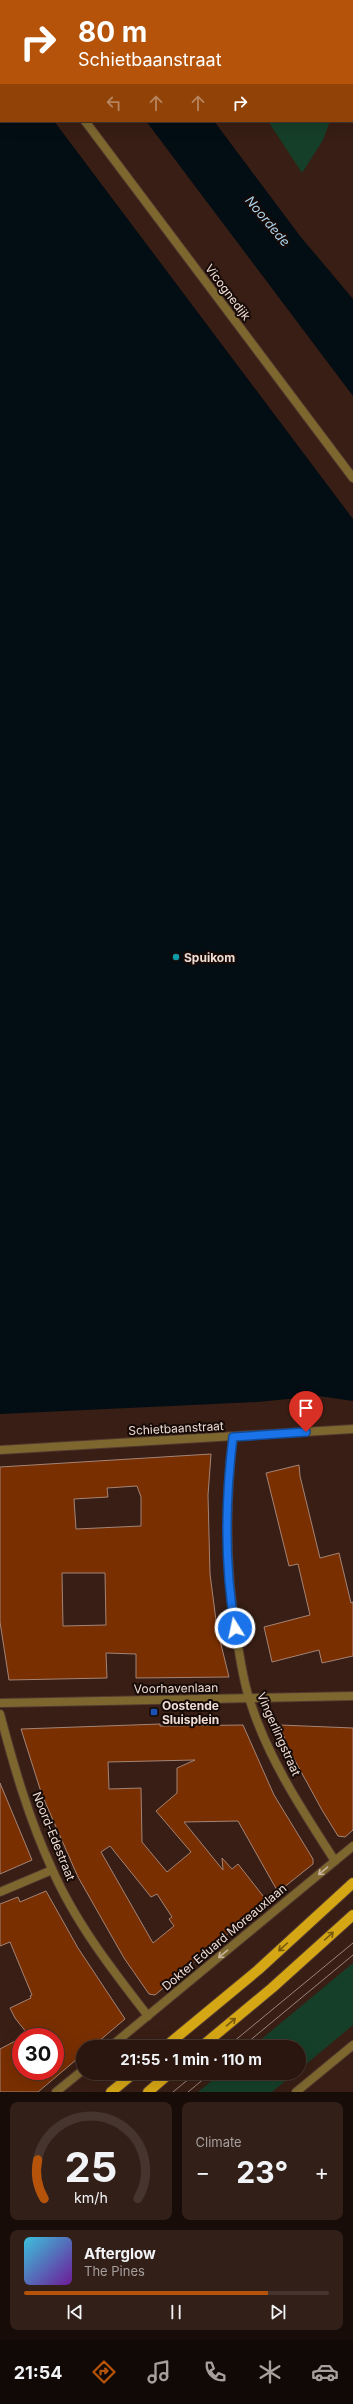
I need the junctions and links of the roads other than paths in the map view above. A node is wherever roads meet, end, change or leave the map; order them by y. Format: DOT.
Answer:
graph roads {
  1 [pos="86,122"];
  2 [pos="353,478"];
  3 [pos="353,1429"];
  4 [pos="233,1437"];
  5 [pos="0,1450"];
  6 [pos="353,1696"];
  7 [pos="249,1698"];
  8 [pos="0,1703"];
  9 [pos="0,1714"];
  10 [pos="353,1846"];
  11 [pos="335,1861"];
  12 [pos="52,1870"];
  13 [pos="353,1883"];
  14 [pos="0,1892"];
  15 [pos="353,1915"];
  16 [pos="148,2016"];
  17 [pos="119,2040"];
  18 [pos="173,2040"];
  19 [pos="209,2040"];
  20 [pos="353,2045"];
  21 [pos="76,2076"];
  22 [pos="126,2080"];
  23 [pos="162,2080"];
  24 [pos="56,2092"];
  25 [pos="111,2092"];
  26 [pos="148,2092"];
  27 [pos="296,2092"];
  1 -- 2 [label="street, Vicognedijk"];
  3 -- 4 [label="street, Schietbaanstraat"];
  4 -- 5 [label="street, Schietbaanstraat"];
  4 -- 7 [label="street, Vingerlingstraat"];
  6 -- 7 [label="street, Voorhavenlaan"];
  7 -- 8 [label="street, Voorhavenlaan"];
  7 -- 11 [label="street, Vingerlingstraat"];
  9 -- 12 [label="street, Noord-Edestraat"];
  10 -- 11 [label="street, Dokter Eduard Moreauxlaan"];
  11 -- 16 [label="street, Dokter Eduard Moreauxlaan, one-way"];
  12 -- 14 [label="street"];
  12 -- 16 [label="street, Noord-Edestraat"];
  13 -- 18 [label="main road, one-way"];
  19 -- 15 [label="main road, one-way"];
  16 -- 17 [label="street, Dokter Eduard Moreauxlaan"];
  20 -- 27 [label="street"];
  21 -- 24 [label="street"];
  22 -- 25 [label="main road"];
  23 -- 26 [label="main road"];
}
